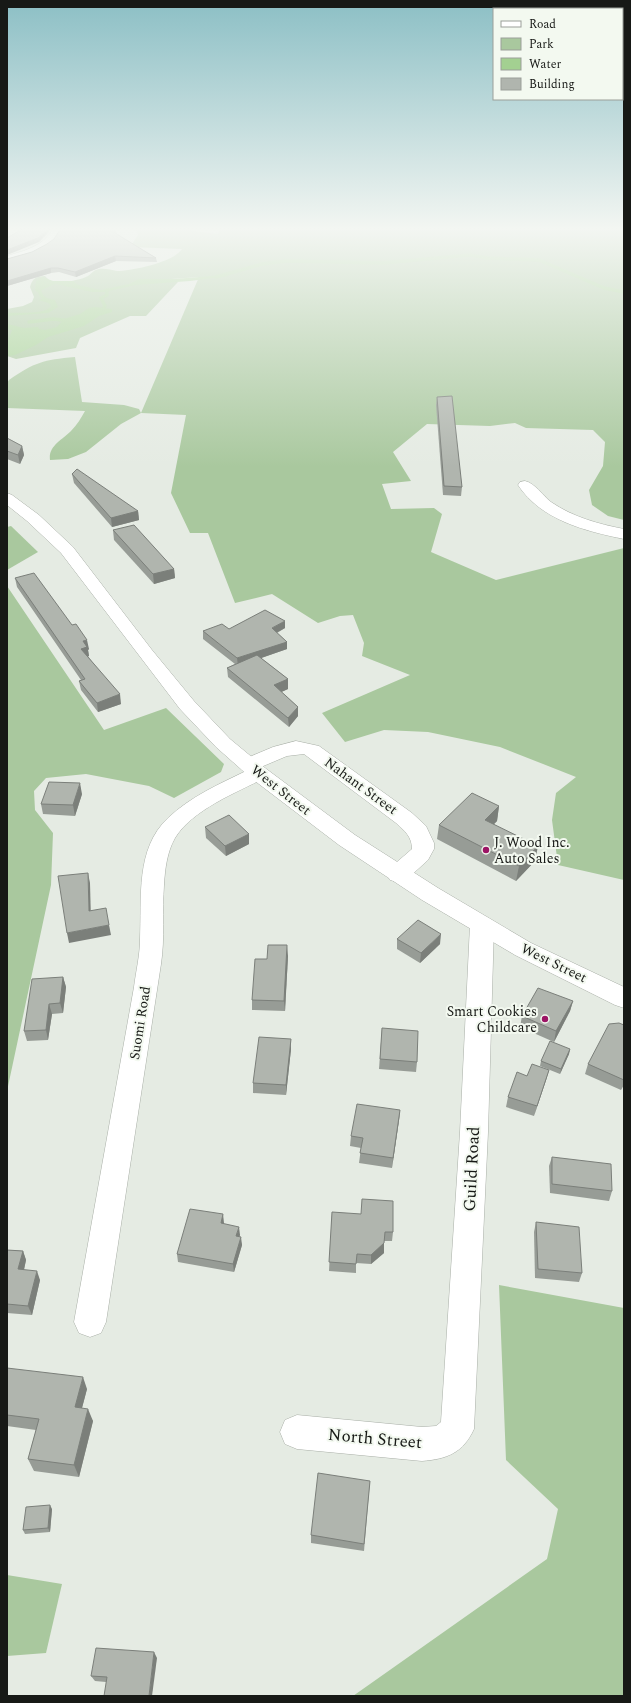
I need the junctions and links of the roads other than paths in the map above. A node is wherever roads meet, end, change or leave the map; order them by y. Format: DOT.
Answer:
graph roads {
  1 [pos="525,485"];
  2 [pos="7,498"];
  3 [pos="624,534"];
  4 [pos="254,769"];
  5 [pos="398,874"];
  6 [pos="482,925"];
  7 [pos="624,998"];
  8 [pos="90,1322"];
  9 [pos="459,1414"];
  10 [pos="297,1432"];
  1 -- 3 [label="street"];
  2 -- 4 [label="street, West Street"];
  4 -- 5 [label="street, West Street"];
  4 -- 5 [label="street, Nahant Street"];
  4 -- 8 [label="street, Suomi Road"];
  5 -- 6 [label="street, West Street"];
  6 -- 7 [label="street, West Street"];
  6 -- 9 [label="street, Guild Road"];
  9 -- 10 [label="street, North Street"];
}
